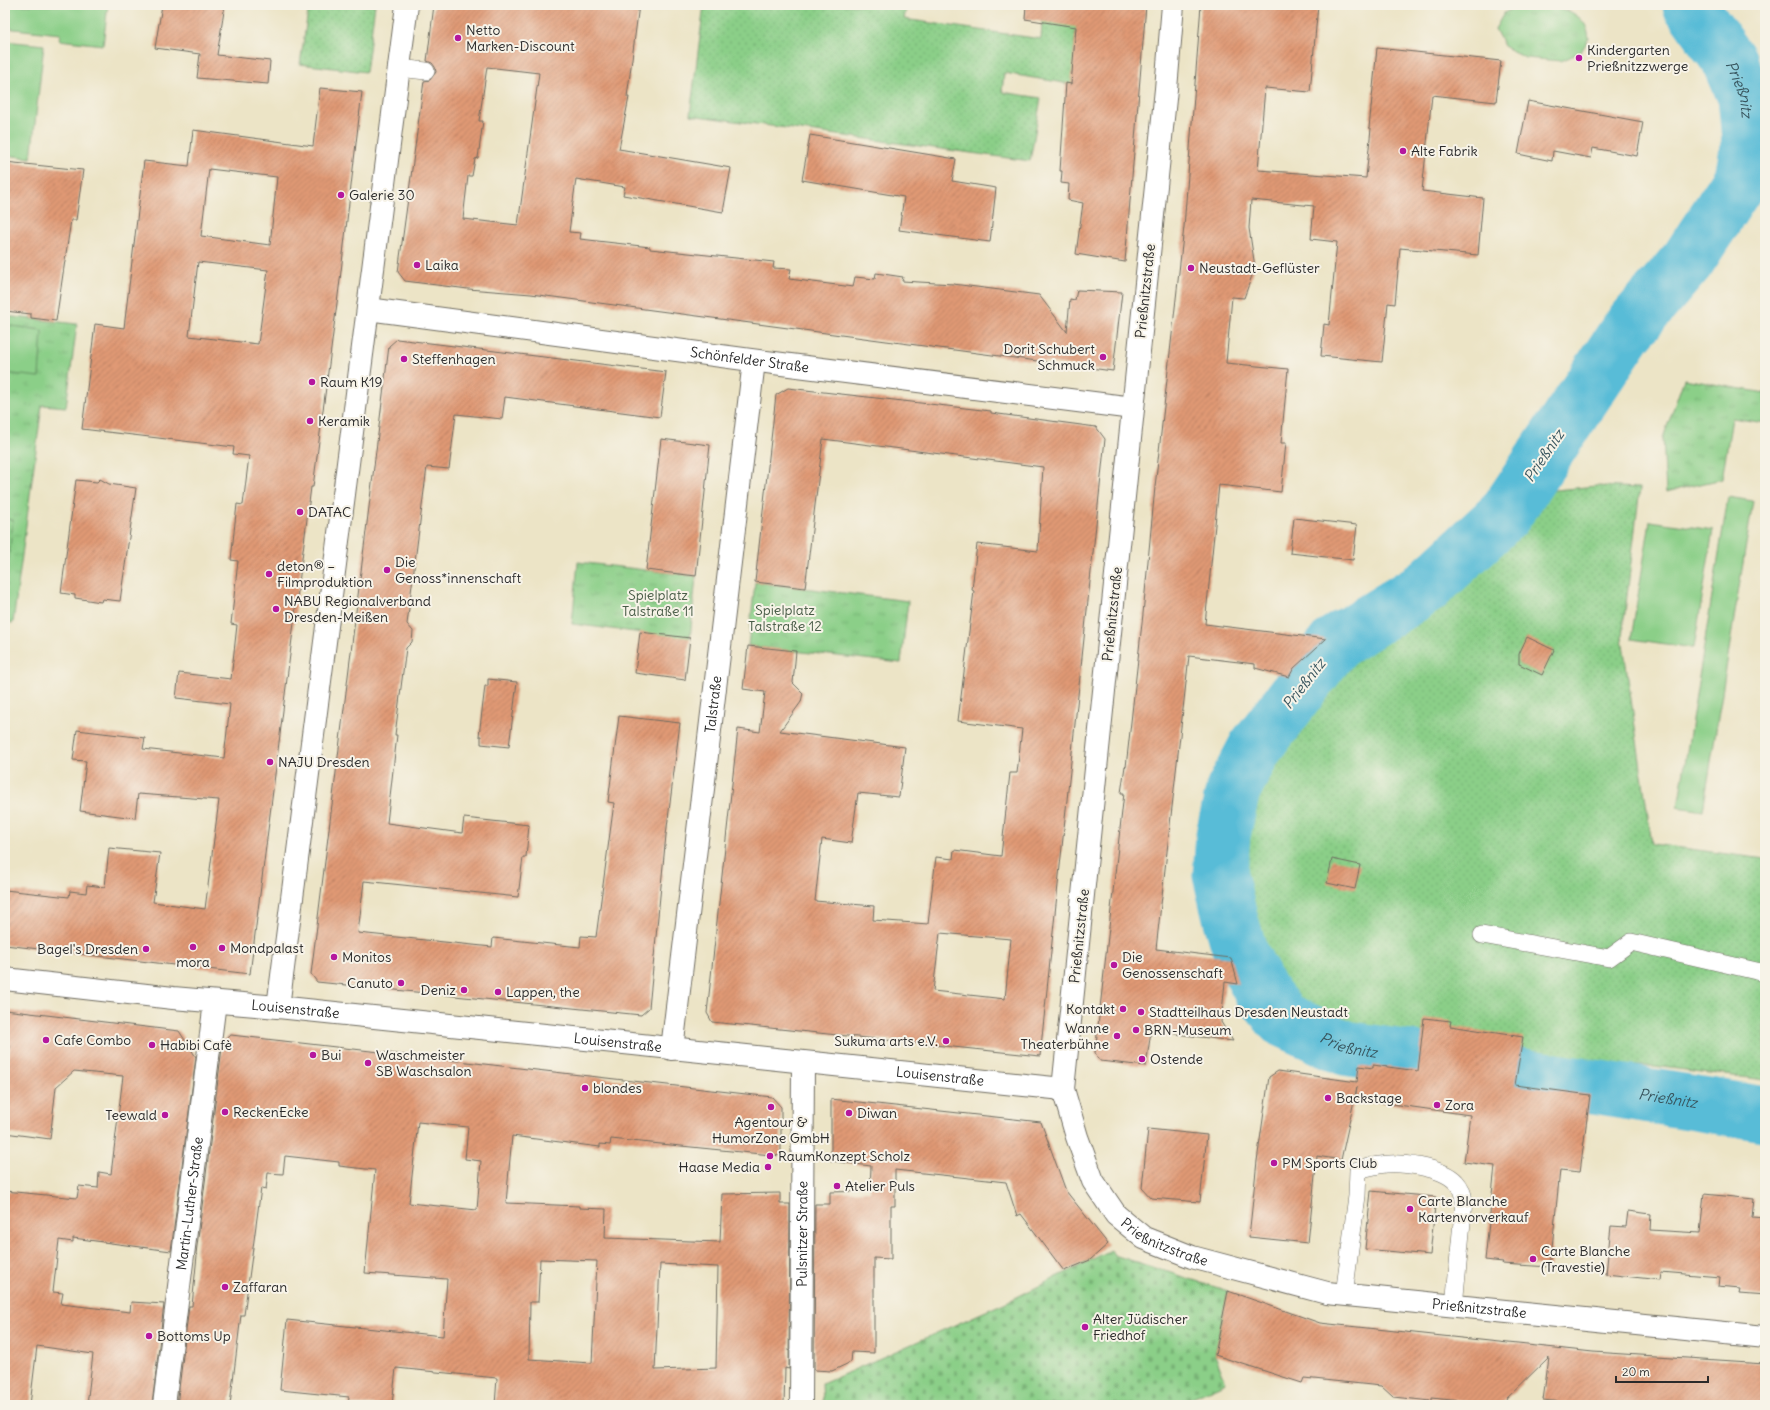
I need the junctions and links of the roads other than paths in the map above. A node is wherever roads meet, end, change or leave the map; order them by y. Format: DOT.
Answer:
graph roads {
  1 [pos="407,5"];
  2 [pos="1172,5"];
  3 [pos="399,68"];
  4 [pos="426,70"];
  5 [pos="368,309"];
  6 [pos="754,361"];
  7 [pos="1133,408"];
  8 [pos="1482,935"];
  9 [pos="1765,973"];
  10 [pos="5,979"];
  11 [pos="215,1002"];
  12 [pos="278,1007"];
  13 [pos="672,1049"];
  14 [pos="803,1063"];
  15 [pos="1063,1089"];
  16 [pos="1344,1294"];
  17 [pos="1454,1306"];
  18 [pos="1765,1337"];
  19 [pos="164,1405"];
  20 [pos="801,1405"];
  1 -- 3 [label="street"];
  2 -- 7 [label="street, Prießnitzstraße"];
  3 -- 4 [label="lane"];
  3 -- 5 [label="street"];
  5 -- 6 [label="street, Schönfelder Straße"];
  5 -- 12 [label="street"];
  6 -- 7 [label="street, Schönfelder Straße"];
  6 -- 13 [label="street, Talstraße"];
  7 -- 15 [label="street, Prießnitzstraße"];
  8 -- 9 [label="lane"];
  10 -- 11 [label="street, Louisenstraße"];
  11 -- 12 [label="street, Louisenstraße"];
  11 -- 19 [label="street, Martin-Luther-Straße"];
  12 -- 13 [label="street, Louisenstraße"];
  13 -- 14 [label="street, Louisenstraße"];
  14 -- 15 [label="street, Louisenstraße"];
  14 -- 20 [label="street, Pulsnitzer Straße"];
  15 -- 16 [label="street, Prießnitzstraße"];
  16 -- 17 [label="street, Prießnitzstraße"];
  16 -- 17 [label="lane"];
  17 -- 18 [label="street, Prießnitzstraße"];
}
